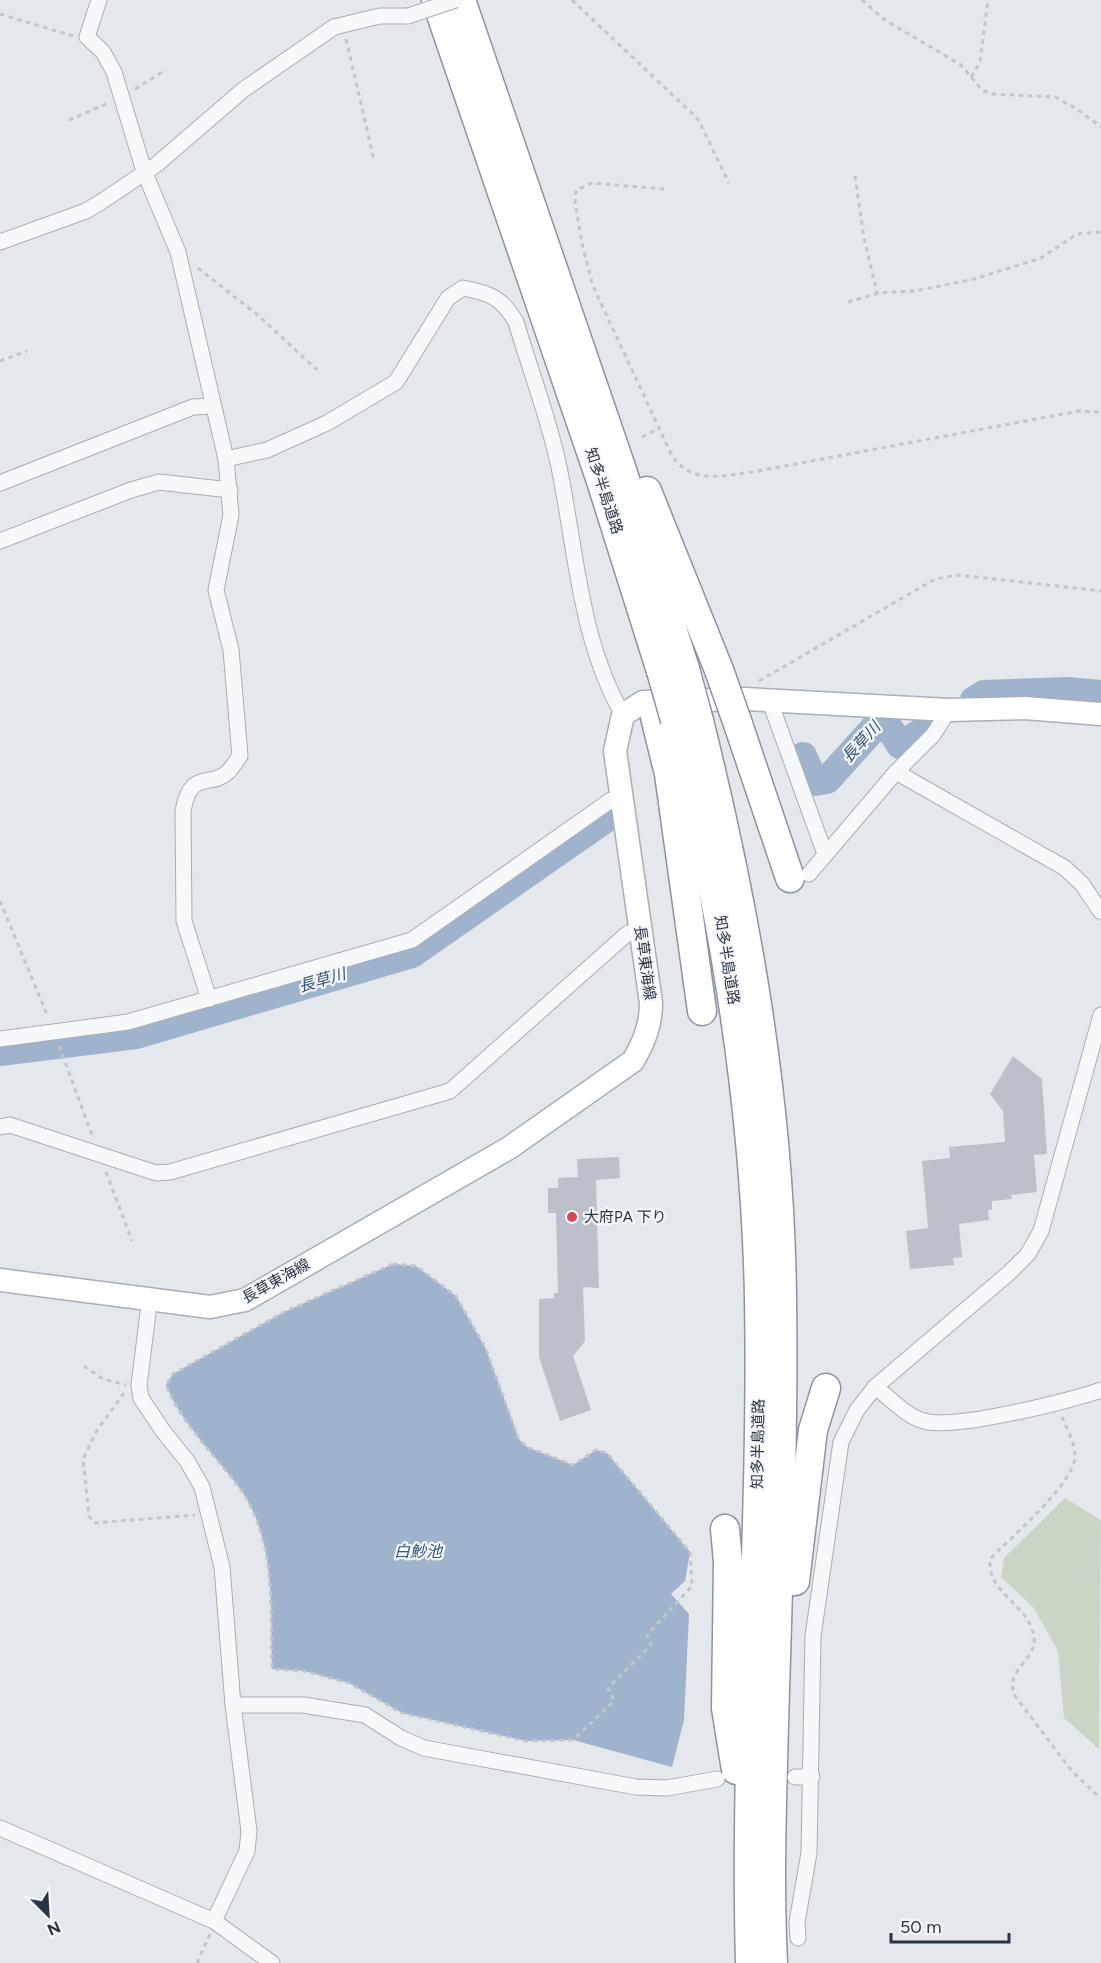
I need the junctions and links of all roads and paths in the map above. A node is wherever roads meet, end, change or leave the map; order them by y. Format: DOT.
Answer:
graph roads {
  1 [pos="99,0"];
  2 [pos="436,0"];
  3 [pos="459,0"];
  4 [pos="572,0"];
  5 [pos="862,0"];
  6 [pos="988,0"];
  7 [pos="0,14"];
  8 [pos="342,25"];
  9 [pos="87,37"];
  10 [pos="971,77"];
  11 [pos="1101,127"];
  12 [pos="374,160"];
  13 [pos="144,171"];
  14 [pos="855,176"];
  15 [pos="729,183"];
  16 [pos="664,189"];
  17 [pos="1101,232"];
  18 [pos="0,242"];
  19 [pos="178,252"];
  20 [pos="878,294"];
  21 [pos="848,302"];
  22 [pos="579,346"];
  23 [pos="27,351"];
  24 [pos="0,362"];
  25 [pos="317,370"];
  26 [pos="213,406"];
  27 [pos="1101,412"];
  28 [pos="658,429"];
  29 [pos="642,438"];
  30 [pos="226,459"];
  31 [pos="0,483"];
  32 [pos="230,490"];
  33 [pos="0,541"];
  34 [pos="1101,591"];
  35 [pos="663,670"];
  36 [pos="769,699"];
  37 [pos="949,710"];
  38 [pos="741,712"];
  39 [pos="1101,714"];
  40 [pos="623,715"];
  41 [pos="676,719"];
  42 [pos="896,772"];
  43 [pos="622,796"];
  44 [pos="825,854"];
  45 [pos="799,876"];
  46 [pos="0,901"];
  47 [pos="1101,912"];
  48 [pos="641,931"];
  49 [pos="209,999"];
  50 [pos="702,1011"];
  51 [pos="1101,1015"];
  52 [pos="54,1032"];
  53 [pos="0,1039"];
  54 [pos="0,1126"];
  55 [pos="99,1154"];
  56 [pos="132,1241"];
  57 [pos="0,1280"];
  58 [pos="150,1297"];
  59 [pos="84,1366"];
  60 [pos="875,1387"];
  61 [pos="826,1388"];
  62 [pos="1101,1390"];
  63 [pos="1056,1401"];
  64 [pos="208,1514"];
  65 [pos="725,1529"];
  66 [pos="690,1552"];
  67 [pos="233,1705"];
  68 [pos="795,1777"];
  69 [pos="812,1777"];
  70 [pos="717,1779"];
  71 [pos="1101,1799"];
  72 [pos="772,1811"];
  73 [pos="0,1828"];
  74 [pos="748,1913"];
  75 [pos="215,1921"];
  76 [pos="798,1938"];
  77 [pos="197,1963"];
  78 [pos="272,1963"];
  79 [pos="750,1963"];
  80 [pos="773,1963"];
  1 -- 9 [label="street"];
  2 -- 35 [label="highway"];
  3 -- 8 [label="street, bridge"];
  3 -- 22 [label="highway, 知多半島道路"];
  4 -- 15 [label="path"];
  5 -- 10 [label="path"];
  6 -- 10 [label="path"];
  7 -- 9 [label="path"];
  8 -- 12 [label="path"];
  8 -- 13 [label="street"];
  9 -- 13 [label="street"];
  10 -- 11 [label="path"];
  13 -- 18 [label="street"];
  13 -- 19 [label="street"];
  14 -- 20 [label="path"];
  16 -- 28 [label="path"];
  17 -- 20 [label="path"];
  19 -- 25 [label="path"];
  19 -- 26 [label="street"];
  20 -- 21 [label="path"];
  22 -- 35 [label="highway, 知多半島道路"];
  22 -- 38 [label="highway, bridge"];
  23 -- 24 [label="path"];
  26 -- 30 [label="street"];
  26 -- 31 [label="street"];
  27 -- 28 [label="path"];
  28 -- 29 [label="path"];
  30 -- 32 [label="street"];
  30 -- 40 [label="street"];
  32 -- 33 [label="street"];
  32 -- 49 [label="street"];
  34 -- 38 [label="path"];
  35 -- 41 [label="highway, 知多半島道路, bridge"];
  35 -- 41 [label="highway"];
  36 -- 37 [label="main road"];
  36 -- 38 [label="main road"];
  36 -- 44 [label="street"];
  37 -- 39 [label="main road"];
  37 -- 42 [label="street"];
  38 -- 40 [label="main road"];
  38 -- 45 [label="highway"];
  40 -- 43 [label="main road, 長草東海線"];
  41 -- 50 [label="highway"];
  41 -- 72 [label="highway, 知多半島道路"];
  41 -- 74 [label="highway, 知多半島道路"];
  42 -- 44 [label="street"];
  42 -- 47 [label="street"];
  43 -- 48 [label="main road, 長草東海線"];
  43 -- 49 [label="street"];
  44 -- 45 [label="street"];
  46 -- 52 [label="path"];
  48 -- 55 [label="street"];
  48 -- 58 [label="main road, 長草東海線"];
  49 -- 52 [label="street"];
  51 -- 60 [label="street"];
  52 -- 53 [label="street"];
  52 -- 55 [label="path"];
  54 -- 55 [label="street"];
  55 -- 56 [label="path"];
  57 -- 58 [label="main road, 長草東海線"];
  58 -- 64 [label="street"];
  59 -- 64 [label="path"];
  60 -- 63 [label="street"];
  60 -- 69 [label="street"];
  61 -- 72 [label="highway"];
  62 -- 63 [label="street"];
  63 -- 71 [label="path"];
  64 -- 67 [label="street"];
  65 -- 74 [label="highway"];
  66 -- 66 [label="path"];
  67 -- 70 [label="street"];
  67 -- 75 [label="street"];
  68 -- 69 [label="street"];
  69 -- 76 [label="street"];
  72 -- 80 [label="highway, 知多半島道路"];
  73 -- 75 [label="street"];
  74 -- 79 [label="highway, 知多半島道路"];
  75 -- 77 [label="path"];
  75 -- 78 [label="street"];
}
